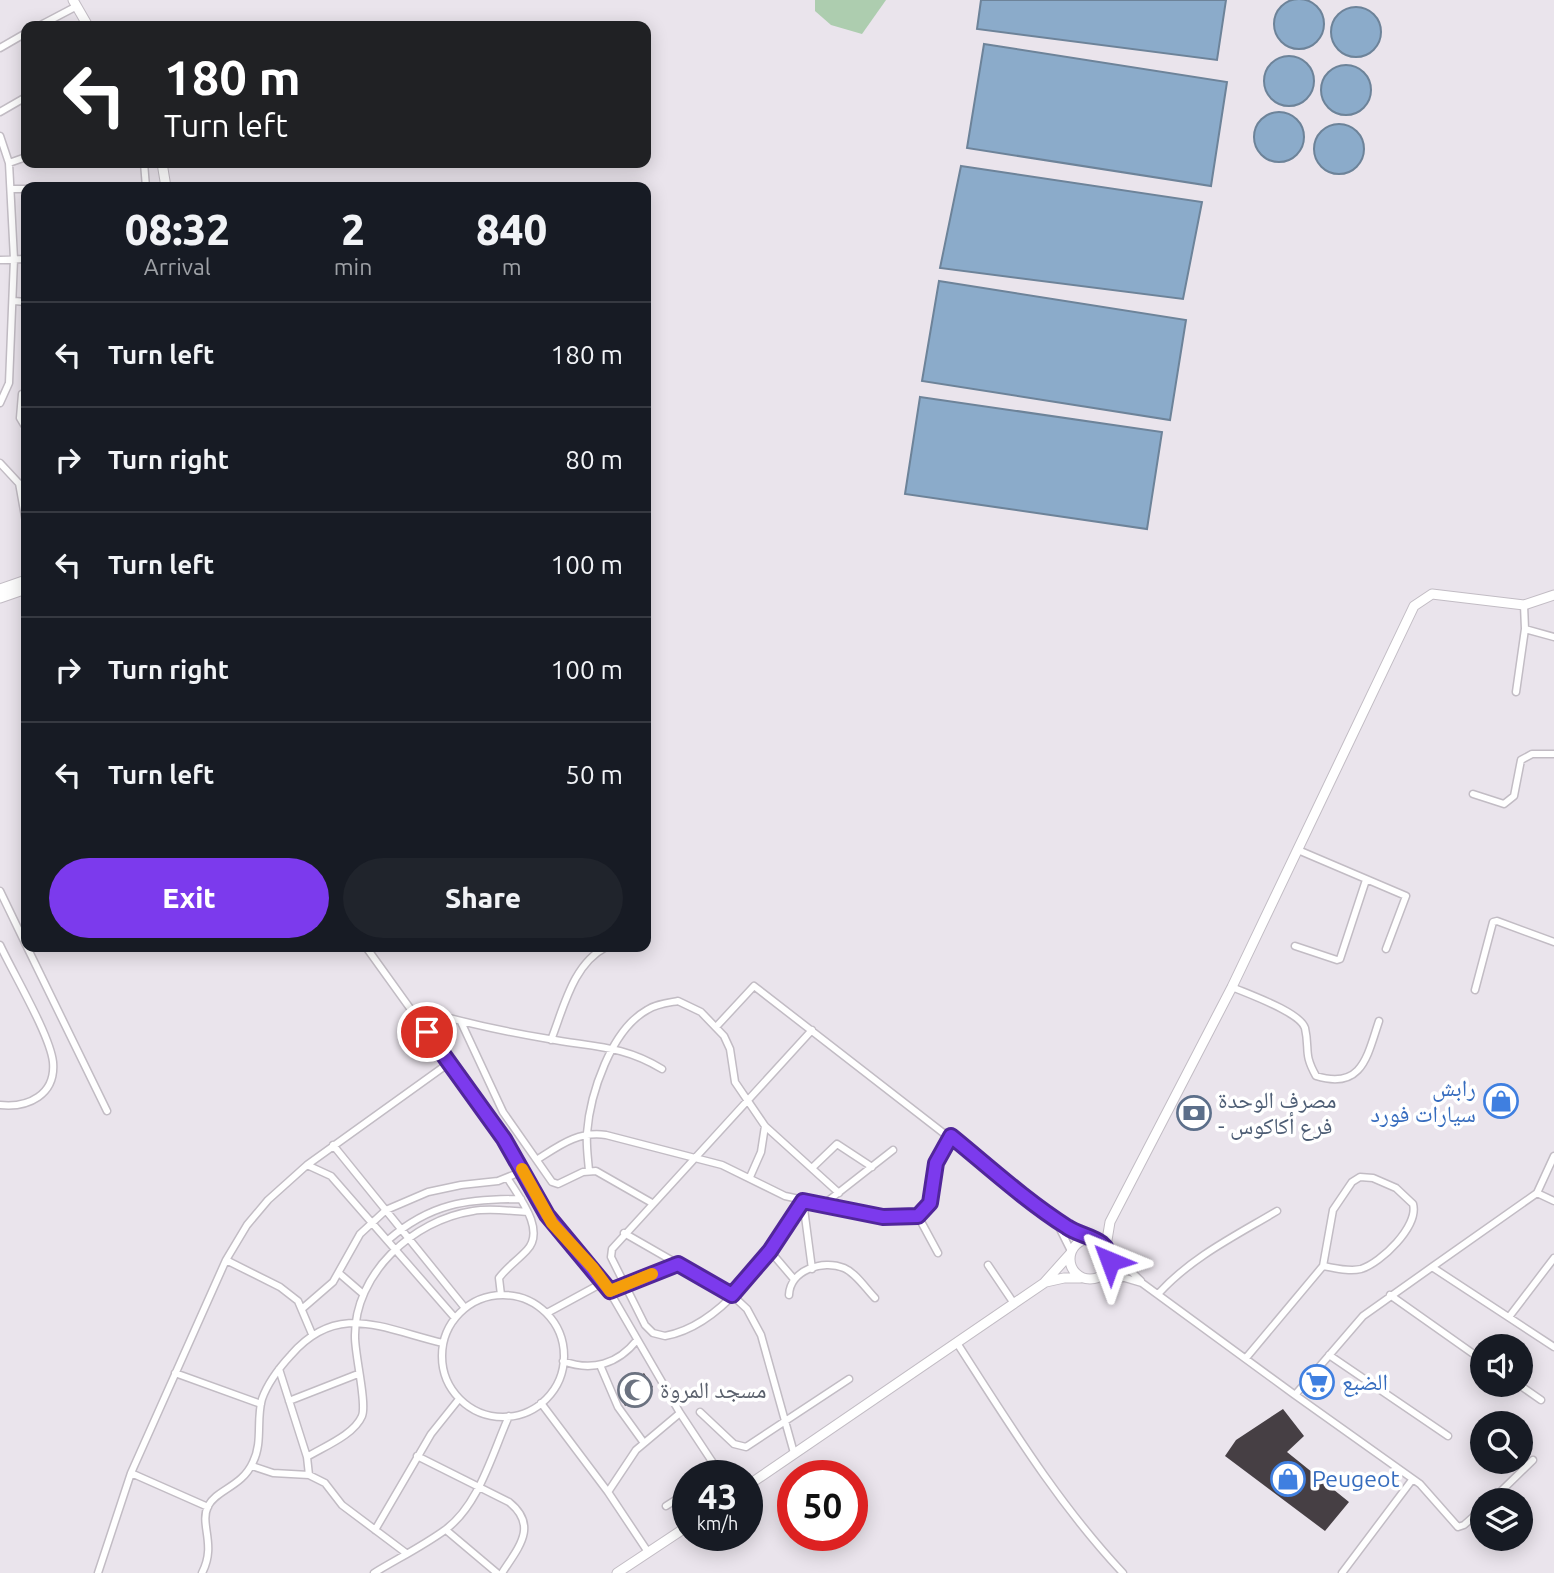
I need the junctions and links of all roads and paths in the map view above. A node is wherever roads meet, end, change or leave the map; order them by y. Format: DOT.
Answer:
graph roads {
  1 [pos="75,3"];
  2 [pos="47,21"];
  3 [pos="85,21"];
  4 [pos="21,36"];
  5 [pos="0,48"];
  6 [pos="21,100"];
  7 [pos="0,112"];
  8 [pos="0,136"];
  9 [pos="21,159"];
  10 [pos="9,163"];
  11 [pos="12,189"];
  12 [pos="21,189"];
  13 [pos="14,259"];
  14 [pos="21,259"];
  15 [pos="0,260"];
  16 [pos="14,301"];
  17 [pos="21,302"];
  18 [pos="7,391"];
  19 [pos="21,394"];
  20 [pos="0,403"];
  21 [pos="0,463"];
  22 [pos="19,483"];
  23 [pos="21,485"];
  24 [pos="21,494"];
  25 [pos="21,582"];
  26 [pos="0,589"];
  27 [pos="21,591"];
  28 [pos="1554,595"];
  29 [pos="0,598"];
  30 [pos="1524,605"];
  31 [pos="1525,629"];
  32 [pos="1554,637"];
  33 [pos="1516,692"];
  34 [pos="1554,754"];
  35 [pos="1473,794"];
  36 [pos="1298,850"];
  37 [pos="1366,880"];
  38 [pos="0,891"];
  39 [pos="21,934"];
  40 [pos="1554,942"];
  41 [pos="0,944"];
  42 [pos="1295,946"];
  43 [pos="1387,949"];
  44 [pos="30,952"];
  45 [pos="370,952"];
  46 [pos="598,952"];
  47 [pos="0,964"];
  48 [pos="9,965"];
  49 [pos="1232,987"];
  50 [pos="1475,990"];
  51 [pos="424,1011"];
  52 [pos="1379,1021"];
  53 [pos="461,1022"];
  54 [pos="716,1027"];
  55 [pos="812,1030"];
  56 [pos="551,1040"];
  57 [pos="612,1047"];
  58 [pos="449,1063"];
  59 [pos="662,1069"];
  60 [pos="747,1100"];
  61 [pos="0,1105"];
  62 [pos="107,1111"];
  63 [pos="765,1126"];
  64 [pos="587,1134"];
  65 [pos="951,1136"];
  66 [pos="333,1145"];
  67 [pos="893,1150"];
  68 [pos="1554,1156"];
  69 [pos="694,1157"];
  70 [pos="538,1160"];
  71 [pos="307,1166"];
  72 [pos="872,1167"];
  73 [pos="812,1168"];
  74 [pos="523,1171"];
  75 [pos="589,1171"];
  76 [pos="750,1177"];
  77 [pos="508,1179"];
  78 [pos="839,1193"];
  79 [pos="1537,1193"];
  80 [pos="481,1199"];
  81 [pos="521,1199"];
  82 [pos="803,1201"];
  83 [pos="1554,1201"];
  84 [pos="652,1203"];
  85 [pos="824,1204"];
  86 [pos="386,1210"];
  87 [pos="481,1210"];
  88 [pos="1277,1211"];
  89 [pos="527,1212"];
  90 [pos="918,1216"];
  91 [pos="1054,1219"];
  92 [pos="372,1222"];
  93 [pos="1110,1222"];
  94 [pos="401,1228"];
  95 [pos="624,1233"];
  96 [pos="410,1239"];
  97 [pos="1091,1239"];
  98 [pos="388,1240"];
  99 [pos="1107,1248"];
  100 [pos="396,1249"];
  101 [pos="770,1251"];
  102 [pos="1071,1252"];
  103 [pos="938,1253"];
  104 [pos="226,1260"];
  105 [pos="1553,1263"];
  106 [pos="678,1264"];
  107 [pos="988,1265"];
  108 [pos="1323,1266"];
  109 [pos="1432,1267"];
  110 [pos="811,1269"];
  111 [pos="340,1274"];
  112 [pos="1085,1278"];
  113 [pos="1097,1278"];
  114 [pos="793,1279"];
  115 [pos="604,1282"];
  116 [pos="1044,1283"];
  117 [pos="1142,1283"];
  118 [pos="625,1285"];
  119 [pos="610,1291"];
  120 [pos="362,1293"];
  121 [pos="1159,1293"];
  122 [pos="501,1295"];
  123 [pos="732,1295"];
  124 [pos="789,1295"];
  125 [pos="1390,1295"];
  126 [pos="875,1298"];
  127 [pos="1013,1302"];
  128 [pos="303,1308"];
  129 [pos="465,1308"];
  130 [pos="547,1314"];
  131 [pos="1509,1317"];
  132 [pos="455,1318"];
  133 [pos="355,1322"];
  134 [pos="313,1334"];
  135 [pos="637,1340"];
  136 [pos="443,1343"];
  137 [pos="957,1343"];
  138 [pos="1554,1347"];
  139 [pos="1470,1352"];
  140 [pos="1329,1355"];
  141 [pos="1246,1358"];
  142 [pos="563,1361"];
  143 [pos="600,1365"];
  144 [pos="279,1368"];
  145 [pos="175,1373"];
  146 [pos="358,1374"];
  147 [pos="849,1379"];
  148 [pos="1533,1394"];
  149 [pos="1295,1395"];
  150 [pos="459,1399"];
  151 [pos="1541,1400"];
  152 [pos="289,1401"];
  153 [pos="541,1403"];
  154 [pos="261,1404"];
  155 [pos="700,1412"];
  156 [pos="680,1413"];
  157 [pos="509,1416"];
  158 [pos="785,1421"];
  159 [pos="1448,1436"];
  160 [pos="644,1443"];
  161 [pos="794,1453"];
  162 [pos="417,1456"];
  163 [pos="307,1457"];
  164 [pos="709,1460"];
  165 [pos="252,1466"];
  166 [pos="131,1474"];
  167 [pos="1519,1474"];
  168 [pos="309,1475"];
  169 [pos="763,1475"];
  170 [pos="1412,1480"];
  171 [pos="478,1487"];
  172 [pos="1504,1488"];
  173 [pos="608,1492"];
  174 [pos="672,1502"];
  175 [pos="666,1506"];
  176 [pos="208,1507"];
  177 [pos="1470,1520"];
  178 [pos="375,1530"];
  179 [pos="446,1530"];
  180 [pos="672,1536"];
  181 [pos="648,1552"];
  182 [pos="406,1553"];
  183 [pos="1346,1572"];
  184 [pos="98,1573"];
  185 [pos="202,1573"];
  186 [pos="374,1573"];
  187 [pos="500,1573"];
  188 [pos="617,1573"];
  189 [pos="1123,1573"];
  1 -- 2 [label="street"];
  1 -- 3 [label="street"];
  4 -- 5 [label="street"];
  6 -- 7 [label="street"];
  8 -- 10 [label="street"];
  9 -- 10 [label="street"];
  10 -- 11 [label="street"];
  11 -- 12 [label="street"];
  11 -- 13 [label="street"];
  13 -- 14 [label="street"];
  13 -- 15 [label="street"];
  13 -- 16 [label="street"];
  16 -- 17 [label="street"];
  16 -- 18 [label="street"];
  18 -- 19 [label="street"];
  18 -- 20 [label="street"];
  21 -- 22 [label="street"];
  22 -- 23 [label="street"];
  22 -- 24 [label="street"];
  25 -- 26 [label="street"];
  27 -- 29 [label="street"];
  28 -- 30 [label="street"];
  30 -- 31 [label="street"];
  30 -- 36 [label="street"];
  31 -- 32 [label="street"];
  31 -- 33 [label="street"];
  34 -- 35 [label="street"];
  36 -- 37 [label="street"];
  36 -- 49 [label="street"];
  37 -- 42 [label="street"];
  37 -- 43 [label="street"];
  38 -- 39 [label="street"];
  40 -- 50 [label="street"];
  41 -- 48 [label="street"];
  44 -- 62 [label="street"];
  45 -- 58 [label="street"];
  46 -- 56 [label="street"];
  47 -- 48 [label="street"];
  48 -- 61 [label="street"];
  49 -- 52 [label="street"];
  49 -- 93 [label="street"];
  51 -- 53 [label="street"];
  53 -- 56 [label="street"];
  53 -- 70 [label="street"];
  54 -- 55 [label="street"];
  54 -- 57 [label="street"];
  54 -- 60 [label="street"];
  55 -- 60 [label="street"];
  55 -- 65 [label="street"];
  56 -- 57 [label="street"];
  57 -- 59 [label="street"];
  57 -- 64 [label="street"];
  58 -- 66 [label="street"];
  58 -- 74 [label="street"];
  60 -- 63 [label="street"];
  60 -- 69 [label="street"];
  63 -- 73 [label="street"];
  63 -- 76 [label="street"];
  64 -- 69 [label="street"];
  64 -- 70 [label="street"];
  64 -- 75 [label="street"];
  65 -- 90 [label="street"];
  65 -- 91 [label="street"];
  66 -- 71 [label="street"];
  66 -- 86 [label="street"];
  67 -- 72 [label="street"];
  68 -- 79 [label="street"];
  69 -- 76 [label="street"];
  69 -- 84 [label="street"];
  70 -- 75 [label="street"];
  71 -- 92 [label="street"];
  71 -- 104 [label="street"];
  72 -- 73 [label="street"];
  72 -- 78 [label="street"];
  73 -- 78 [label="street"];
  74 -- 77 [label="street"];
  74 -- 115 [label="street"];
  75 -- 84 [label="street"];
  76 -- 82 [label="street"];
  77 -- 81 [label="street"];
  77 -- 86 [label="street"];
  78 -- 85 [label="street"];
  79 -- 83 [label="street"];
  79 -- 109 [label="street"];
  80 -- 81 [label="street"];
  80 -- 87 [label="street"];
  80 -- 94 [label="street"];
  81 -- 89 [label="street"];
  82 -- 85 [label="street"];
  82 -- 101 [label="street"];
  82 -- 110 [label="street"];
  84 -- 95 [label="street"];
  85 -- 90 [label="street"];
  86 -- 92 [label="street"];
  86 -- 94 [label="street"];
  87 -- 89 [label="street"];
  87 -- 96 [label="street"];
  88 -- 121 [label="street"];
  89 -- 122 [label="street"];
  90 -- 103 [label="street"];
  91 -- 97 [label="street"];
  91 -- 102 [label="street"];
  92 -- 98 [label="street"];
  92 -- 111 [label="street"];
  93 -- 97 [label="street"];
  93 -- 99 [label="street"];
  94 -- 96 [label="street"];
  94 -- 98 [label="street"];
  95 -- 106 [label="street"];
  95 -- 118 [label="street"];
  96 -- 100 [label="street"];
  96 -- 129 [label="street"];
  97 -- 99 [label="street"];
  97 -- 102 [label="street"];
  98 -- 100 [label="street"];
  99 -- 113 [label="street"];
  99 -- 117 [label="street"];
  100 -- 120 [label="street"];
  100 -- 132 [label="street"];
  101 -- 114 [label="street"];
  101 -- 123 [label="street"];
  102 -- 112 [label="street"];
  102 -- 116 [label="street"];
  104 -- 128 [label="street"];
  104 -- 145 [label="street"];
  105 -- 131 [label="street"];
  106 -- 118 [label="street"];
  106 -- 123 [label="street"];
  107 -- 127 [label="street"];
  108 -- 108 [label="street"];
  108 -- 141 [label="street"];
  109 -- 125 [label="street"];
  109 -- 131 [label="street"];
  110 -- 114 [label="street"];
  110 -- 126 [label="street"];
  111 -- 120 [label="street"];
  111 -- 128 [label="street"];
  112 -- 113 [label="street"];
  112 -- 116 [label="street"];
  113 -- 117 [label="street"];
  114 -- 124 [label="street"];
  115 -- 119 [label="street"];
  115 -- 130 [label="street"];
  116 -- 127 [label="street"];
  117 -- 121 [label="street"];
  118 -- 119 [label="street"];
  118 -- 123 [label="street"];
  119 -- 135 [label="street"];
  120 -- 133 [label="street"];
  121 -- 141 [label="street"];
  122 -- 129 [label="street"];
  122 -- 130 [label="street"];
  123 -- 158 [label="street"];
  125 -- 139 [label="street"];
  125 -- 140 [label="street"];
  127 -- 137 [label="street"];
  128 -- 134 [label="street"];
  129 -- 132 [label="street"];
  130 -- 142 [label="street"];
  131 -- 138 [label="street"];
  132 -- 136 [label="street"];
  133 -- 134 [label="street"];
  133 -- 136 [label="street"];
  133 -- 146 [label="street"];
  134 -- 144 [label="street"];
  135 -- 143 [label="street"];
  135 -- 156 [label="street"];
  136 -- 150 [label="street"];
  137 -- 161 [label="street"];
  137 -- 189 [label="street"];
  140 -- 149 [label="street"];
  140 -- 159 [label="street"];
  141 -- 149 [label="street"];
  142 -- 143 [label="street"];
  142 -- 153 [label="street"];
  143 -- 160 [label="street"];
  144 -- 152 [label="street"];
  144 -- 154 [label="street"];
  145 -- 154 [label="street"];
  145 -- 166 [label="street"];
  146 -- 152 [label="street"];
  146 -- 163 [label="street"];
  147 -- 158 [label="street"];
  148 -- 151 [label="street"];
  149 -- 170 [label="street"];
  150 -- 157 [label="street"];
  150 -- 162 [label="street"];
  152 -- 163 [label="street"];
  153 -- 157 [label="street"];
  153 -- 173 [label="street"];
  154 -- 165 [label="street"];
  155 -- 158 [label="street"];
  156 -- 160 [label="street"];
  156 -- 164 [label="street"];
  157 -- 171 [label="street"];
  158 -- 161 [label="street"];
  160 -- 173 [label="street"];
  161 -- 169 [label="street"];
  162 -- 171 [label="street"];
  162 -- 178 [label="street"];
  163 -- 168 [label="street"];
  165 -- 168 [label="street"];
  165 -- 176 [label="street"];
  166 -- 176 [label="street"];
  166 -- 184 [label="street"];
  167 -- 172 [label="street"];
  168 -- 178 [label="street"];
  170 -- 177 [label="street"];
  170 -- 183 [label="street"];
  171 -- 179 [label="street"];
  171 -- 187 [label="street"];
  173 -- 181 [label="street"];
  174 -- 175 [label="street"];
  176 -- 185 [label="street"];
  178 -- 182 [label="street"];
  179 -- 182 [label="street"];
  179 -- 187 [label="street"];
  180 -- 181 [label="street"];
  181 -- 188 [label="street"];
  182 -- 186 [label="street"];
}
